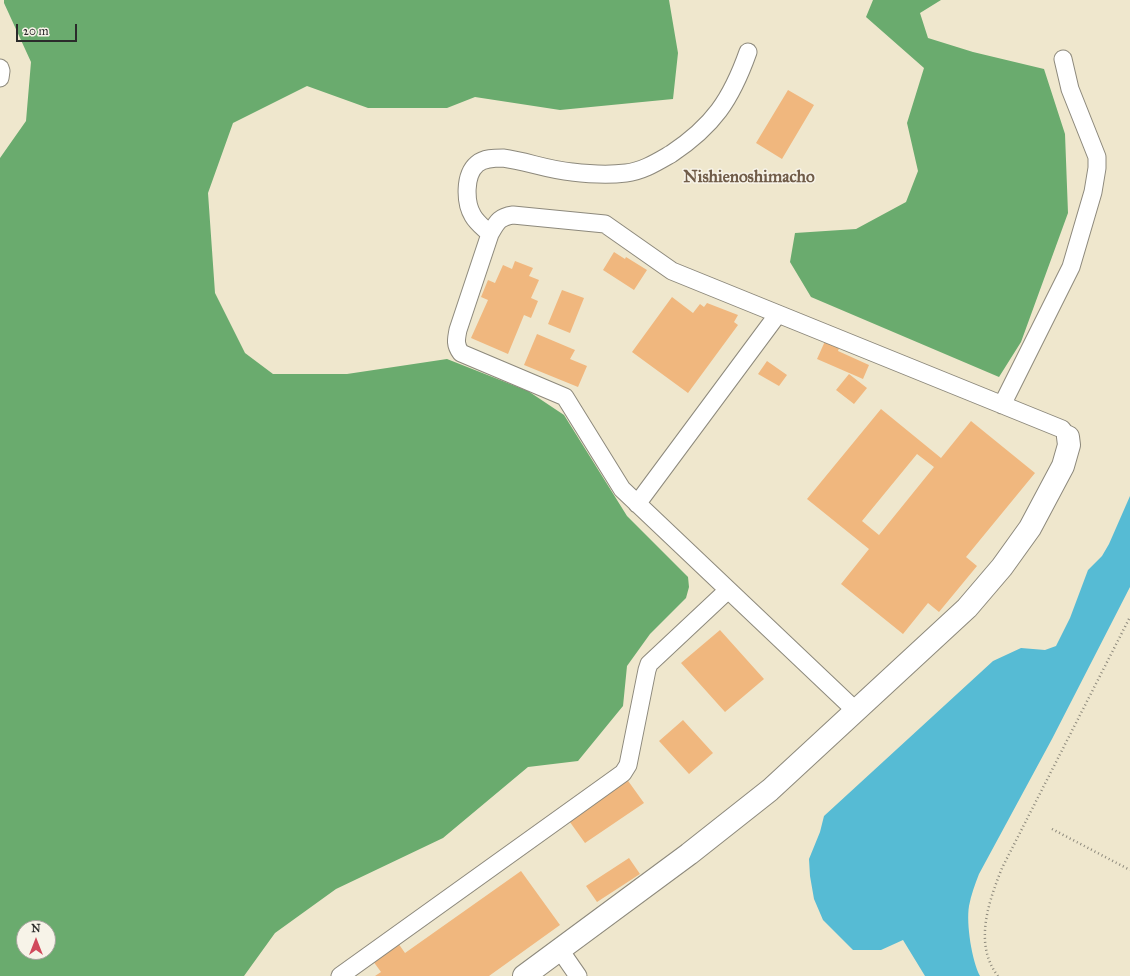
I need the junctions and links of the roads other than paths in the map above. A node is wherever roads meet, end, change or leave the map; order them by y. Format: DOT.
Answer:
graph roads {
  1 [pos="748,52"];
  2 [pos="1062,59"];
  3 [pos="0,68"];
  4 [pos="0,78"];
  5 [pos="490,234"];
  6 [pos="778,314"];
  7 [pos="1002,405"];
  8 [pos="1068,437"];
  9 [pos="637,504"];
  10 [pos="728,590"];
  11 [pos="856,711"];
  12 [pos="560,950"];
  13 [pos="340,976"];
  14 [pos="524,976"];
  15 [pos="578,976"];
  1 -- 5 [label="street"];
  2 -- 7 [label="street"];
  3 -- 4 [label="street"];
  5 -- 6 [label="street"];
  5 -- 9 [label="street"];
  6 -- 7 [label="street"];
  6 -- 9 [label="street"];
  7 -- 8 [label="street"];
  8 -- 11 [label="street"];
  9 -- 10 [label="street"];
  10 -- 11 [label="street"];
  10 -- 13 [label="street"];
  11 -- 12 [label="street"];
  12 -- 14 [label="street"];
  12 -- 15 [label="street"];
}
